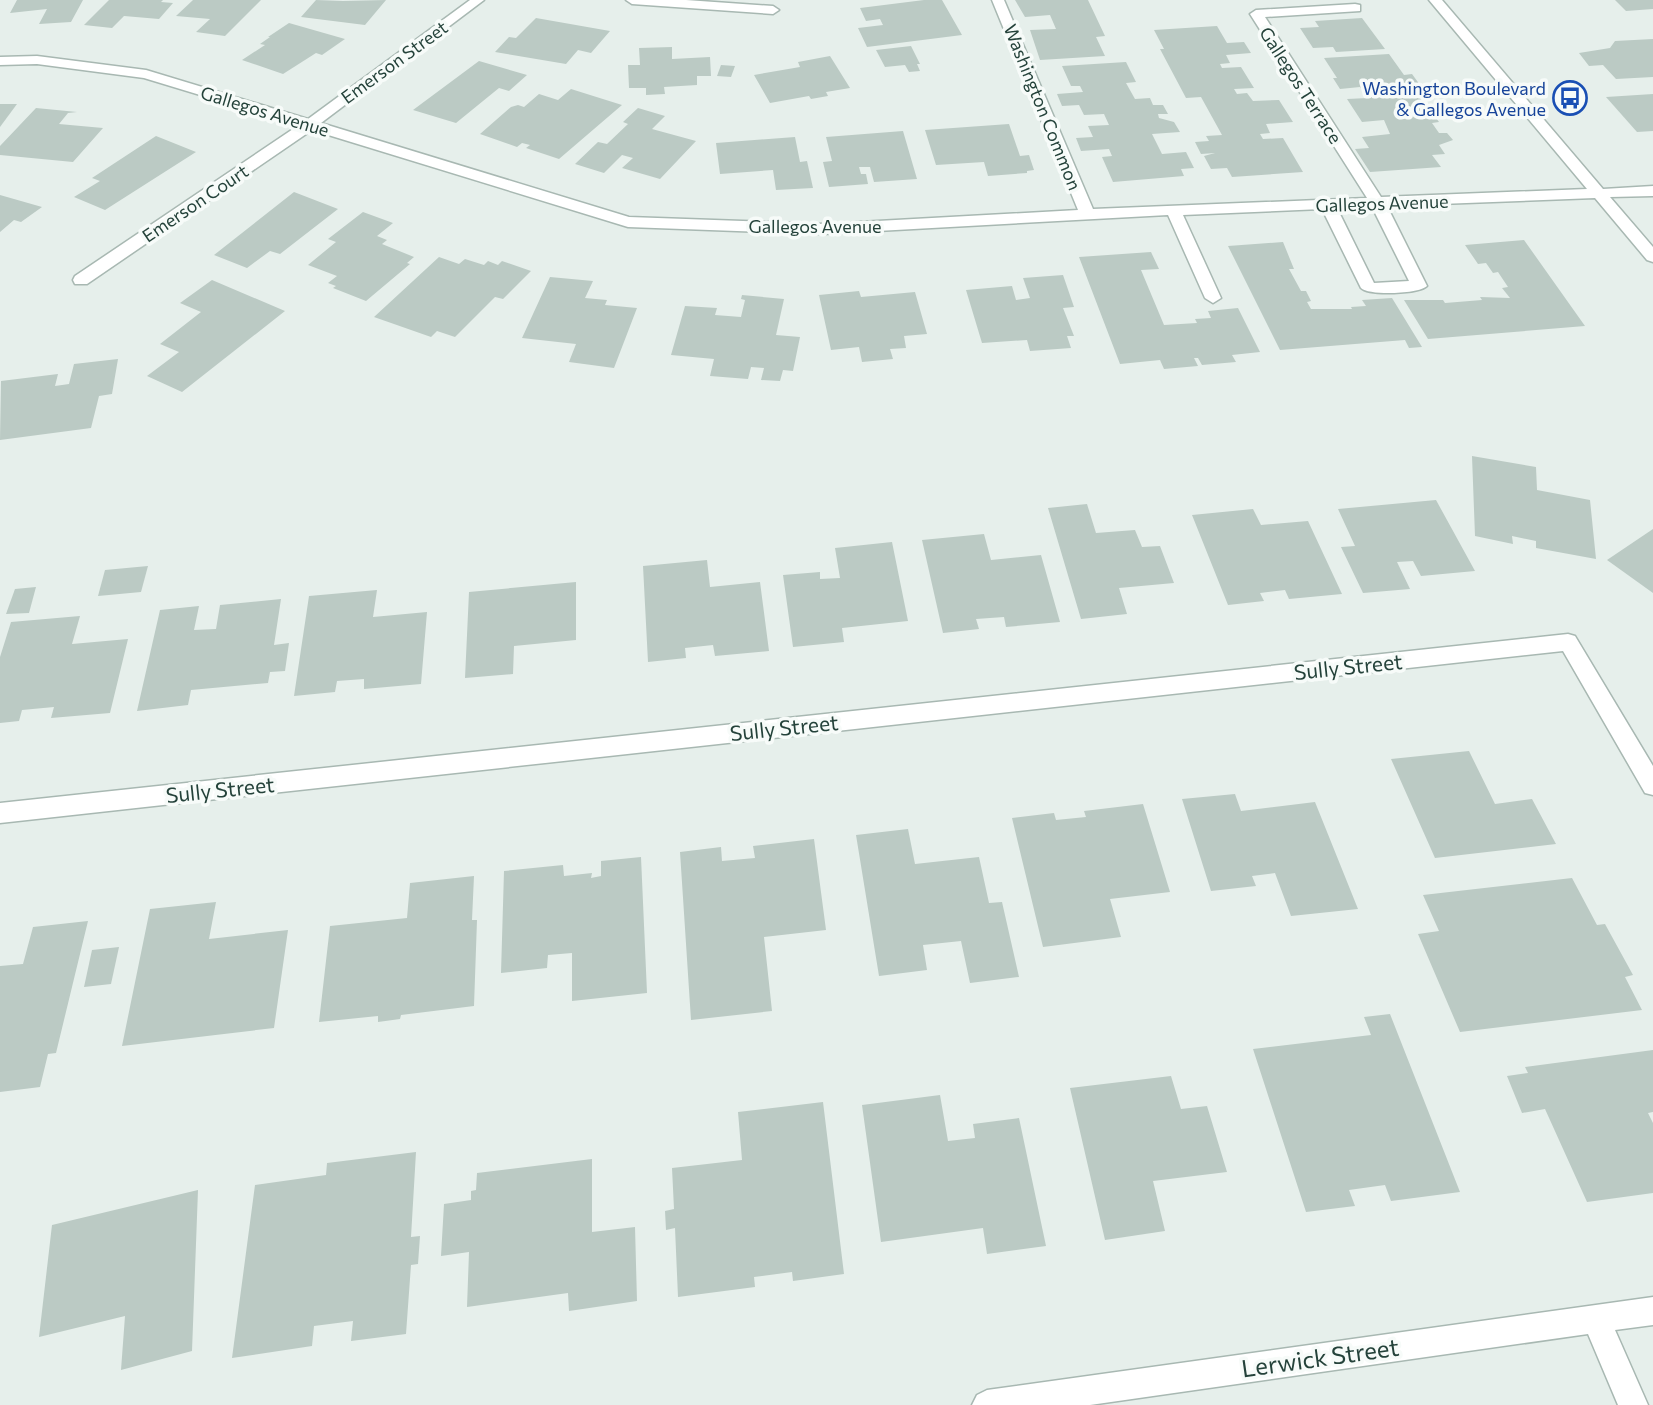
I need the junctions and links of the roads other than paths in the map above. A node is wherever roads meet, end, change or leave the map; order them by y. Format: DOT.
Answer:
graph roads {
  1 [pos="478,0"];
  2 [pos="632,0"];
  3 [pos="998,0"];
  4 [pos="1435,0"];
  5 [pos="1355,8"];
  6 [pos="773,10"];
  7 [pos="0,61"];
  8 [pos="309,125"];
  9 [pos="1653,191"];
  10 [pos="1599,194"];
  11 [pos="1378,204"];
  12 [pos="1328,205"];
  13 [pos="1174,211"];
  14 [pos="1087,214"];
  15 [pos="1653,257"];
  16 [pos="81,280"];
  17 [pos="1213,298"];
  18 [pos="1653,786"];
  19 [pos="0,813"];
  20 [pos="1653,1311"];
  21 [pos="1595,1318"];
  22 [pos="987,1405"];
  23 [pos="1633,1405"];
  1 -- 8 [label="street, Emerson Street"];
  2 -- 6 [label="street"];
  3 -- 14 [label="street, Washington Common"];
  4 -- 10 [label="street"];
  5 -- 11 [label="street, Gallegos Terrace"];
  7 -- 8 [label="street, Gallegos Avenue"];
  8 -- 14 [label="street, Gallegos Avenue"];
  8 -- 16 [label="street, Emerson Court"];
  9 -- 10 [label="street, Gallegos Avenue"];
  10 -- 11 [label="street, Gallegos Avenue"];
  10 -- 15 [label="street"];
  11 -- 12 [label="street, Gallegos Avenue"];
  11 -- 12 [label="street"];
  12 -- 13 [label="street, Gallegos Avenue"];
  13 -- 14 [label="street, Gallegos Avenue"];
  13 -- 17 [label="street"];
  18 -- 19 [label="street, Sully Street"];
  20 -- 21 [label="street, Lerwick Street"];
  21 -- 22 [label="street, Lerwick Street"];
  21 -- 23 [label="street"];
}
